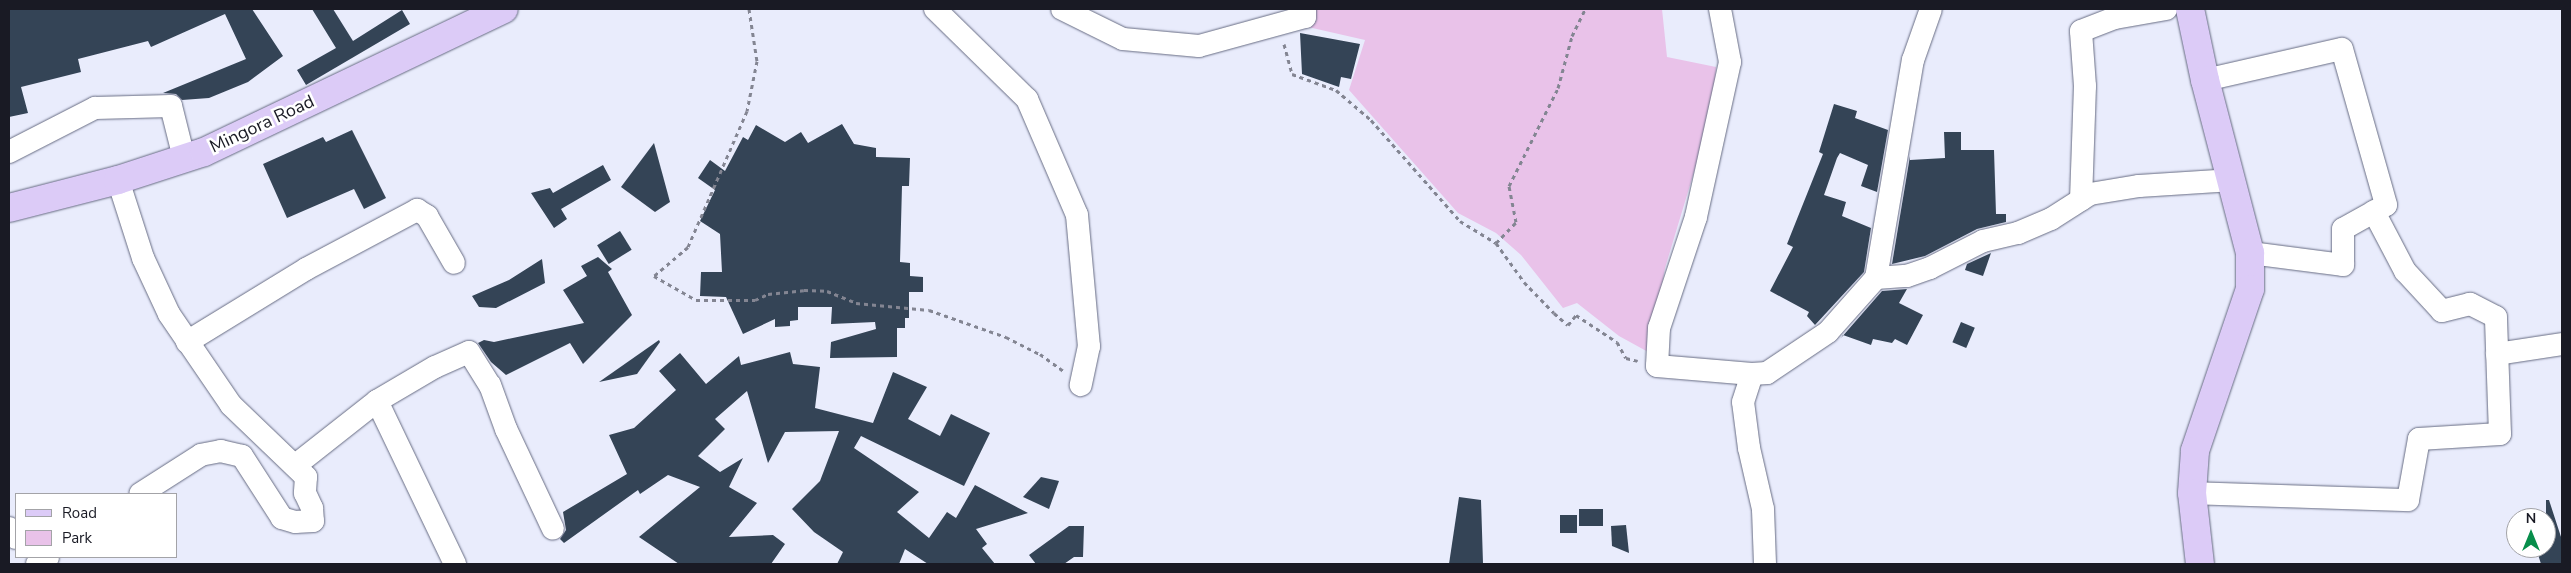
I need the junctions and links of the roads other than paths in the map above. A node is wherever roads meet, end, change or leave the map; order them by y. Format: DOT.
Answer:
graph roads {
  1 [pos="504,9"];
  2 [pos="935,9"];
  3 [pos="1062,9"];
  4 [pos="1305,9"];
  5 [pos="1720,9"];
  6 [pos="1931,9"];
  7 [pos="2166,9"];
  8 [pos="2190,9"];
  9 [pos="2205,80"];
  10 [pos="9,152"];
  11 [pos="184,158"];
  12 [pos="118,180"];
  13 [pos="2233,180"];
  14 [pos="2081,200"];
  15 [pos="9,208"];
  16 [pos="2374,212"];
  17 [pos="2250,253"];
  18 [pos="454,263"];
  19 [pos="1876,278"];
  20 [pos="187,342"];
  21 [pos="2562,344"];
  22 [pos="2497,354"];
  23 [pos="1752,374"];
  24 [pos="1081,384"];
  25 [pos="377,401"];
  26 [pos="296,464"];
  27 [pos="142,493"];
  28 [pos="2192,493"];
  29 [pos="553,529"];
  30 [pos="455,564"];
  31 [pos="1766,564"];
  32 [pos="2200,564"];
  1 -- 11 [label="main road, Mingora Road"];
  2 -- 24 [label="street"];
  3 -- 4 [label="street"];
  5 -- 23 [label="street"];
  6 -- 19 [label="street"];
  7 -- 14 [label="street"];
  8 -- 9 [label="main road"];
  9 -- 13 [label="main road"];
  9 -- 16 [label="street"];
  10 -- 11 [label="street"];
  11 -- 12 [label="main road, Mingora Road"];
  12 -- 15 [label="main road, Mingora Road"];
  12 -- 20 [label="street"];
  13 -- 14 [label="street"];
  13 -- 17 [label="main road"];
  14 -- 19 [label="street"];
  16 -- 17 [label="street"];
  16 -- 22 [label="street"];
  17 -- 28 [label="main road"];
  18 -- 20 [label="street"];
  19 -- 23 [label="street"];
  20 -- 26 [label="street"];
  21 -- 22 [label="street"];
  22 -- 28 [label="street"];
  23 -- 31 [label="street"];
  25 -- 26 [label="street"];
  25 -- 29 [label="street"];
  25 -- 30 [label="street"];
  26 -- 27 [label="street"];
  28 -- 32 [label="main road"];
}
